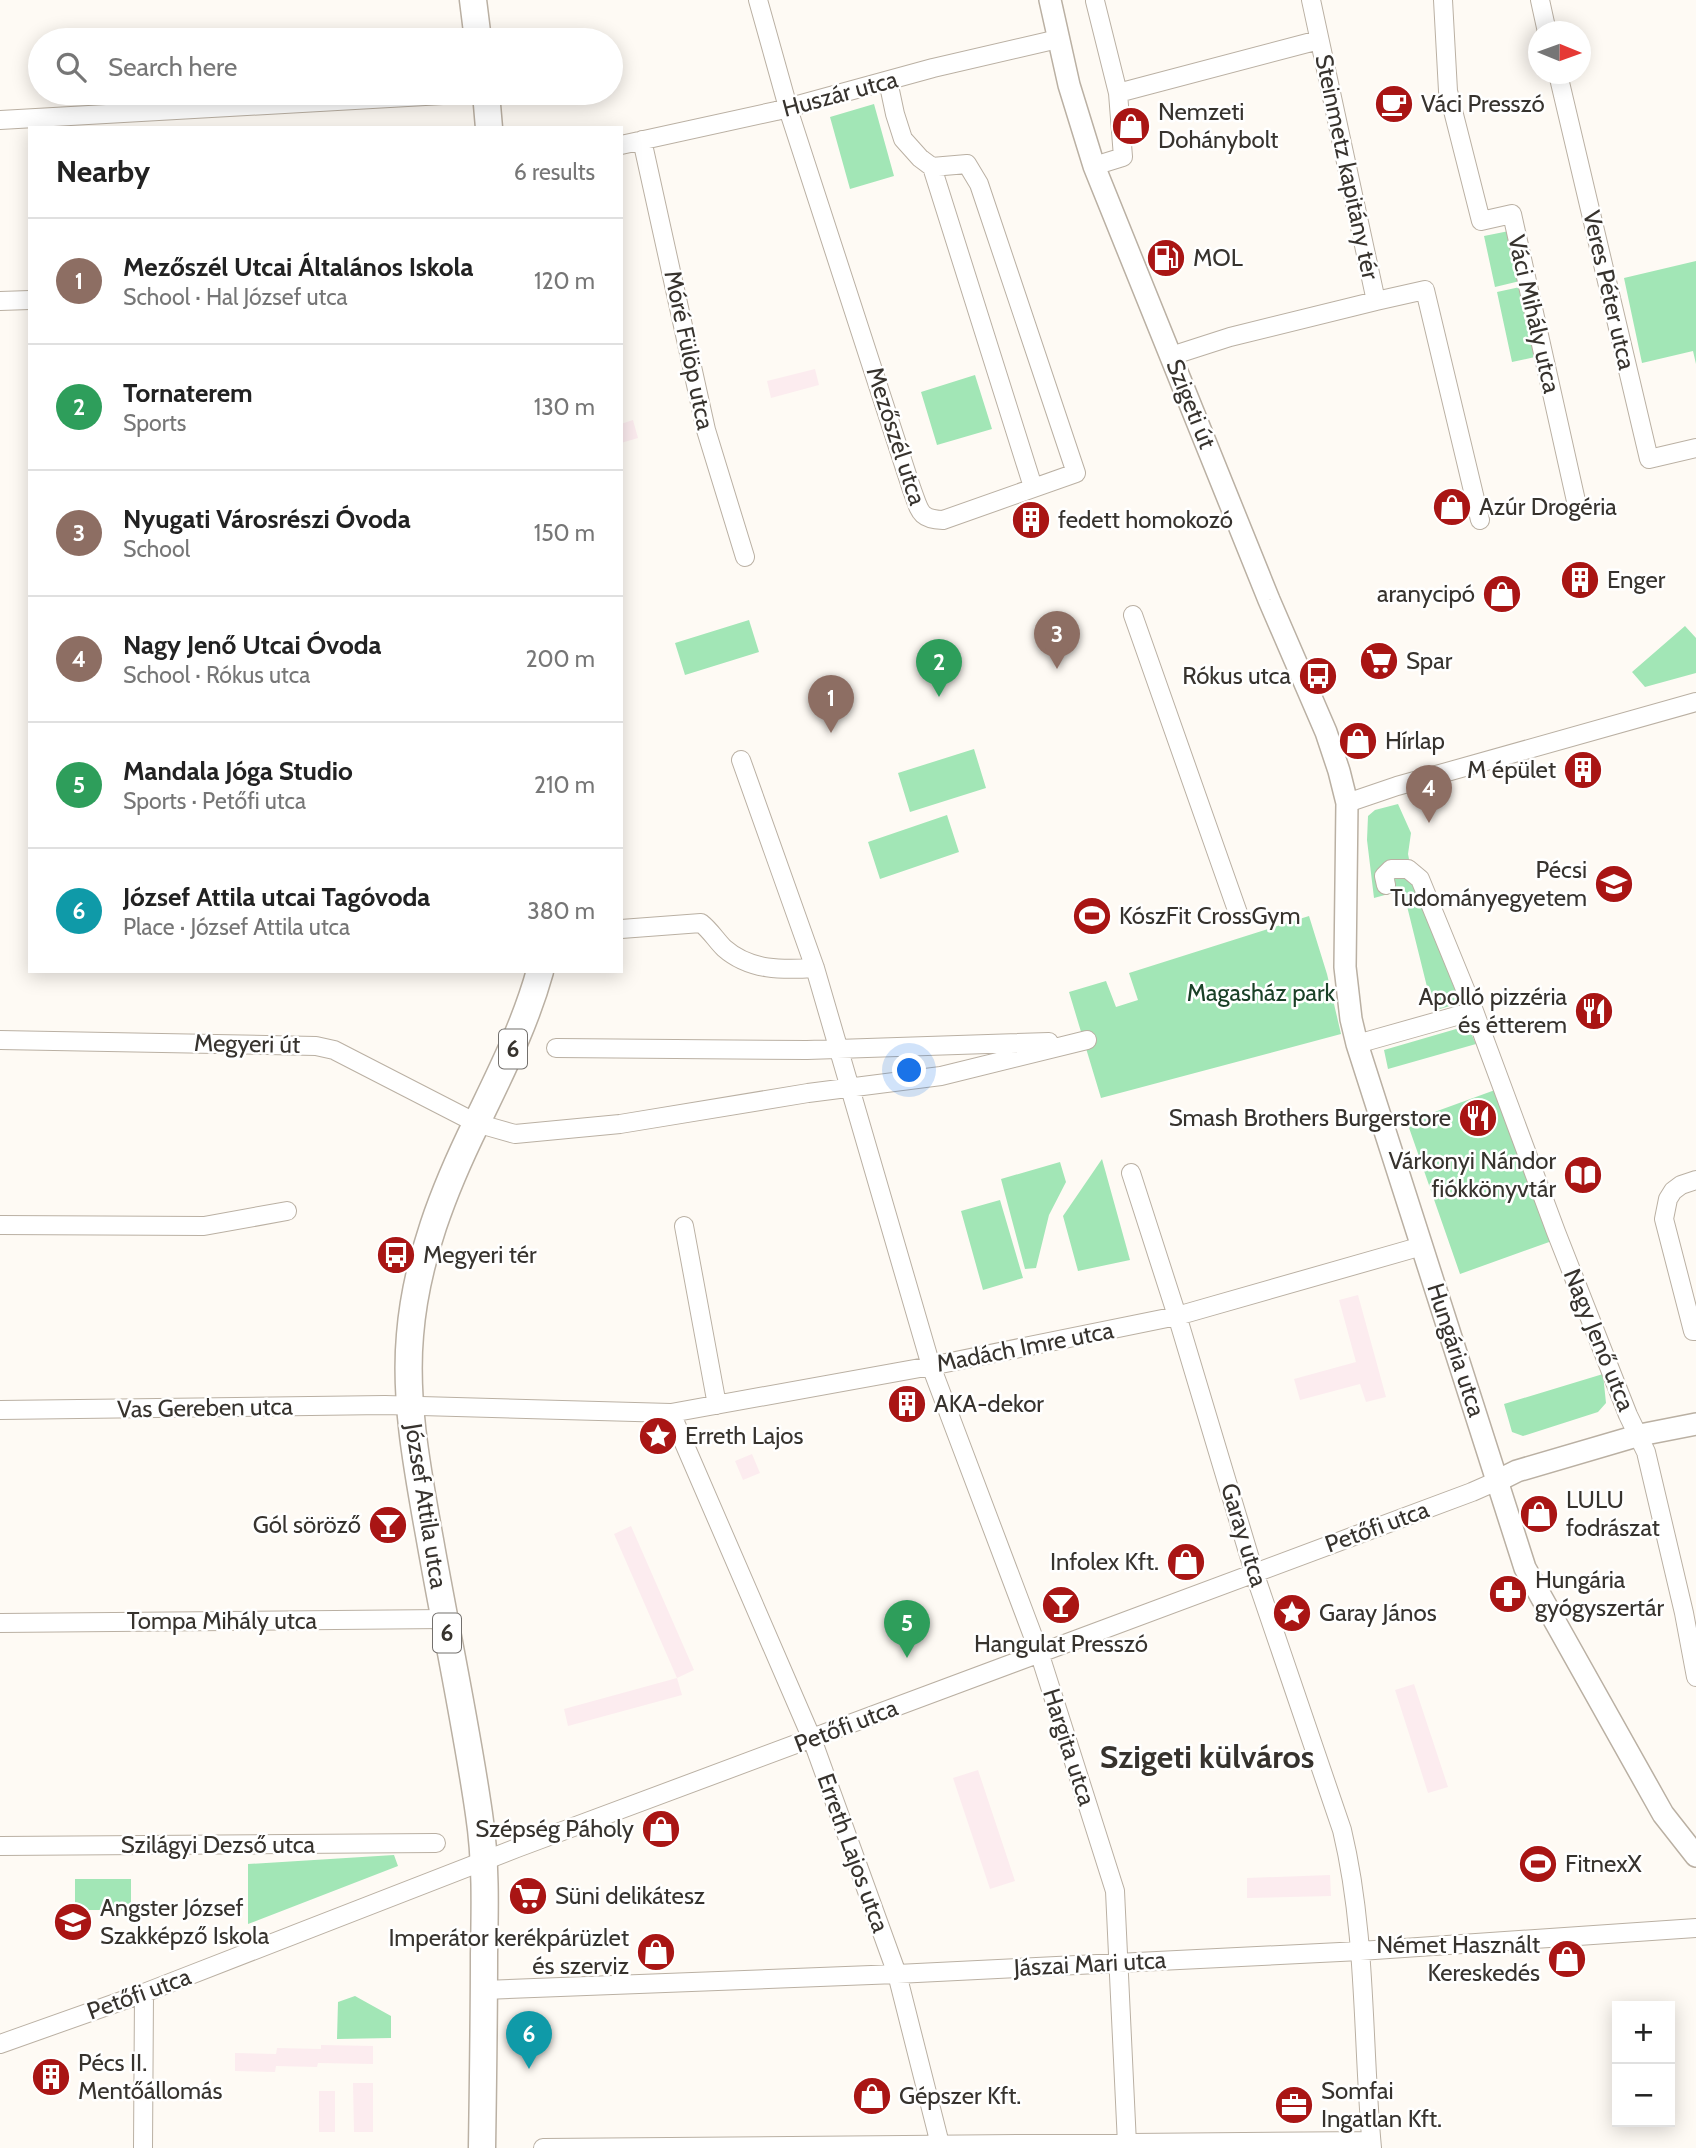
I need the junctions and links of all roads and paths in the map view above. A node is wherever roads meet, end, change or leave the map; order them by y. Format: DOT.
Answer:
graph roads {
  1 [pos="473,0"];
  2 [pos="758,0"];
  3 [pos="1050,0"];
  4 [pos="1311,0"];
  5 [pos="1443,0"];
  6 [pos="1540,0"];
  7 [pos="1095,1"];
  8 [pos="1545,21"];
  9 [pos="476,28"];
  10 [pos="1058,39"];
  11 [pos="1319,40"];
  12 [pos="888,81"];
  13 [pos="1560,84"];
  14 [pos="1118,93"];
  15 [pos="266,105"];
  16 [pos="487,105"];
  17 [pos="788,107"];
  18 [pos="0,120"];
  19 [pos="489,126"];
  20 [pos="642,140"];
  21 [pos="623,145"];
  22 [pos="1094,166"];
  23 [pos="932,167"];
  24 [pos="28,300"];
  25 [pos="0,301"];
  26 [pos="1376,301"];
  27 [pos="1171,356"];
  28 [pos="1696,447"];
  29 [pos="1033,487"];
  30 [pos="1576,500"];
  31 [pos="1480,520"];
  32 [pos="744,557"];
  33 [pos="1133,615"];
  34 [pos="1696,702"];
  35 [pos="741,760"];
  36 [pos="1347,803"];
  37 [pos="1386,885"];
  38 [pos="1238,913"];
  39 [pos="623,929"];
  40 [pos="815,968"];
  41 [pos="539,973"];
  42 [pos="1475,1011"];
  43 [pos="0,1040"];
  44 [pos="1357,1044"];
  45 [pos="556,1048"];
  46 [pos="839,1048"];
  47 [pos="850,1088"];
  48 [pos="476,1123"];
  49 [pos="1131,1173"];
  50 [pos="1696,1180"];
  51 [pos="287,1211"];
  52 [pos="0,1225"];
  53 [pos="684,1226"];
  54 [pos="1422,1246"];
  55 [pos="1177,1316"];
  56 [pos="1696,1331"];
  57 [pos="931,1366"];
  58 [pos="718,1405"];
  59 [pos="411,1406"];
  60 [pos="0,1410"];
  61 [pos="671,1413"];
  62 [pos="1696,1424"];
  63 [pos="1640,1435"];
  64 [pos="1497,1481"];
  65 [pos="1254,1572"];
  66 [pos="1690,1613"];
  67 [pos="444,1619"];
  68 [pos="0,1623"];
  69 [pos="1039,1652"];
  70 [pos="1696,1678"];
  71 [pos="812,1739"];
  72 [pos="436,1843"];
  73 [pos="0,1846"];
  74 [pos="1696,1856"];
  75 [pos="484,1861"];
  76 [pos="1696,1928"];
  77 [pos="1360,1951"];
  78 [pos="1118,1962"];
  79 [pos="897,1974"];
  80 [pos="484,1990"];
  81 [pos="144,1993"];
  82 [pos="0,2044"];
  83 [pos="1127,2144"];
  84 [pos="1371,2144"];
  85 [pos="940,2146"];
  86 [pos="143,2148"];
  87 [pos="482,2148"];
  88 [pos="543,2148"];
  1 -- 9 [label="main road"];
  2 -- 17 [label="street, Mezőszél utca"];
  3 -- 10 [label="street, Szigeti út"];
  4 -- 11 [label="street, Steinmetz kapitány tér"];
  5 -- 30 [label="street, Váci Mihály utca"];
  6 -- 8 [label="street"];
  7 -- 14 [label="street"];
  10 -- 12 [label="street, Huszár utca"];
  10 -- 22 [label="street, Szigeti út"];
  11 -- 14 [label="street"];
  11 -- 26 [label="street, Steinmetz kapitány tér"];
  12 -- 17 [label="street, Huszár utca"];
  12 -- 23 [label="street"];
  13 -- 28 [label="street, Veres Péter utca"];
  14 -- 22 [label="street"];
  15 -- 18 [label="street"];
  16 -- 19 [label="main road"];
  17 -- 20 [label="street, Huszár utca"];
  17 -- 29 [label="street, Mezőszél utca"];
  20 -- 21 [label="street, Huszár utca"];
  20 -- 32 [label="street, Móré Fülöp utca"];
  22 -- 27 [label="street, Szigeti út"];
  23 -- 29 [label="street"];
  23 -- 29 [label="street, Mezőszél utca"];
  24 -- 25 [label="street"];
  26 -- 27 [label="street"];
  26 -- 31 [label="street, Steinmetz kapitány tér"];
  27 -- 36 [label="street, Szigeti út"];
  33 -- 38 [label="street"];
  34 -- 36 [label="street"];
  35 -- 40 [label="street"];
  36 -- 44 [label="street, Hungária utca"];
  37 -- 42 [label="street, Nagy Jenő utca"];
  39 -- 40 [label="street"];
  40 -- 46 [label="street"];
  41 -- 48 [label="main road, 6"];
  42 -- 44 [label="street"];
  42 -- 63 [label="street, Nagy Jenő utca"];
  43 -- 48 [label="street, Megyeri út"];
  44 -- 54 [label="street, Hungária utca"];
  45 -- 46 [label="street"];
  46 -- 47 [label="street"];
  46 -- 47 [label="street"];
  47 -- 48 [label="street"];
  47 -- 57 [label="street, Hargita utca"];
  48 -- 59 [label="main road, József Attila utca / 6"];
  49 -- 55 [label="street, Garay utca"];
  50 -- 56 [label="street"];
  51 -- 52 [label="street"];
  53 -- 58 [label="street"];
  54 -- 55 [label="street, Madách Imre utca"];
  54 -- 64 [label="street, Hungária utca"];
  55 -- 57 [label="street, Madách Imre utca"];
  55 -- 65 [label="street, Garay utca"];
  57 -- 58 [label="street, Madách Imre utca"];
  57 -- 69 [label="street, Hargita utca"];
  58 -- 61 [label="street, Madách Imre utca"];
  59 -- 60 [label="street, Vas Gereben utca"];
  59 -- 61 [label="street, Madách Imre utca"];
  59 -- 67 [label="main road, József Attila utca / 6"];
  61 -- 71 [label="street, Erreth Lajos utca"];
  62 -- 63 [label="street, Petőfi utca"];
  63 -- 64 [label="street, Petőfi utca"];
  63 -- 66 [label="street, Nagy Jenő utca"];
  64 -- 65 [label="street, Petőfi utca"];
  64 -- 74 [label="street, Hungária utca"];
  65 -- 69 [label="street, Petőfi utca"];
  65 -- 77 [label="street, Garay utca"];
  66 -- 70 [label="street, Nagy Jenő utca"];
  67 -- 68 [label="street, Tompa Mihály utca"];
  67 -- 75 [label="main road, József Attila utca / 6"];
  69 -- 71 [label="street, Petőfi utca"];
  69 -- 78 [label="street, Hargita utca"];
  71 -- 75 [label="street, Petőfi utca"];
  71 -- 79 [label="street, Erreth Lajos utca"];
  72 -- 73 [label="street, Szilágyi Dezső utca"];
  75 -- 80 [label="main road, József Attila utca / 6"];
  75 -- 81 [label="street, Petőfi utca"];
  76 -- 77 [label="street, Jászai Mari utca"];
  77 -- 78 [label="street, Jászai Mari utca"];
  77 -- 84 [label="street, Garay utca"];
  78 -- 79 [label="street, Jászai Mari utca"];
  78 -- 83 [label="street, Hargita utca"];
  79 -- 80 [label="street, Jászai Mari utca"];
  79 -- 85 [label="street, Erreth Lajos utca"];
  80 -- 87 [label="main road, József Attila utca / 6"];
  81 -- 82 [label="street, Petőfi utca"];
  81 -- 86 [label="street"];
  83 -- 84 [label="street"];
  83 -- 85 [label="street"];
  85 -- 88 [label="street"];
}
